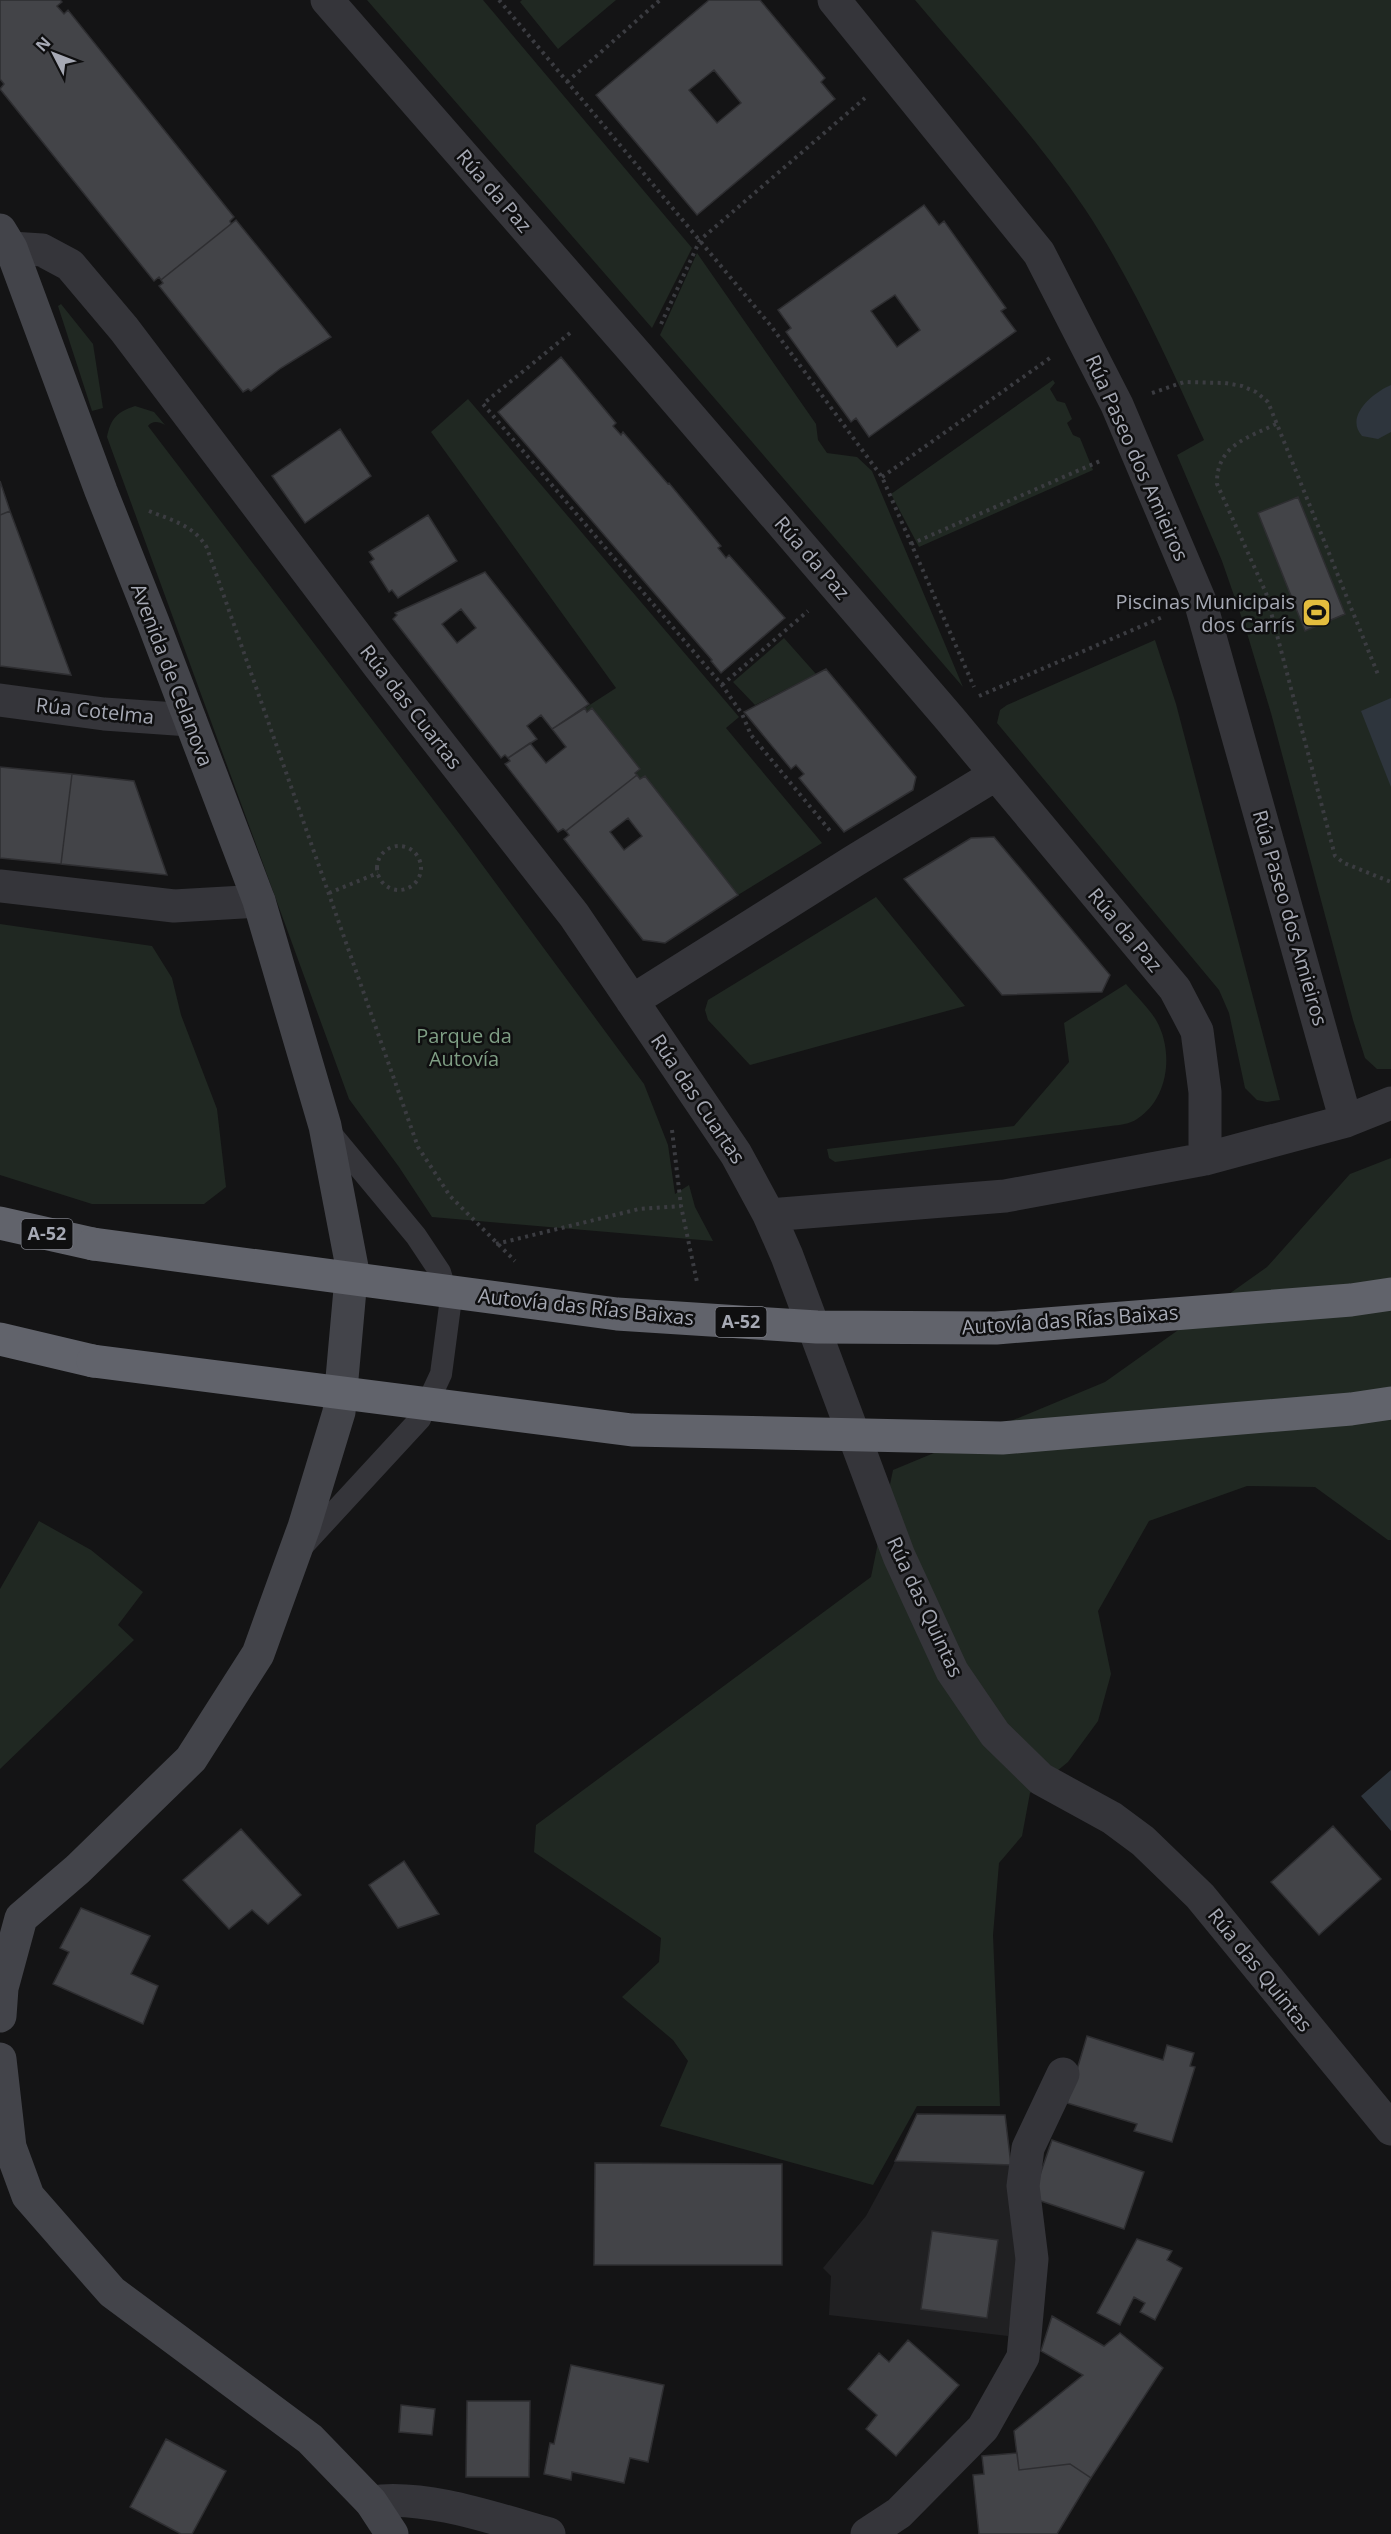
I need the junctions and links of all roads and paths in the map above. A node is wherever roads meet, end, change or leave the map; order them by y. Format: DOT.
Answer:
graph roads {
  1 [pos="327,0"];
  2 [pos="499,0"];
  3 [pos="660,0"];
  4 [pos="834,0"];
  5 [pos="894,73"];
  6 [pos="567,82"];
  7 [pos="5,239"];
  8 [pos="700,240"];
  9 [pos="598,310"];
  10 [pos="1081,335"];
  11 [pos="639,356"];
  12 [pos="1117,405"];
  13 [pos="1276,424"];
  14 [pos="1135,446"];
  15 [pos="882,477"];
  16 [pos="101,492"];
  17 [pos="912,544"];
  18 [pos="836,586"];
  19 [pos="1200,601"];
  20 [pos="1379,677"];
  21 [pos="722,685"];
  22 [pos="978,696"];
  23 [pos="0,700"];
  24 [pos="950,719"];
  25 [pos="190,720"];
  26 [pos="995,775"];
  27 [pos="854,861"];
  28 [pos="378,873"];
  29 [pos="1391,882"];
  30 [pos="0,886"];
  31 [pos="329,893"];
  32 [pos="259,901"];
  33 [pos="632,1001"];
  34 [pos="1391,1103"];
  35 [pos="1346,1121"];
  36 [pos="325,1126"];
  37 [pos="1205,1159"];
  38 [pos="681,1206"];
  39 [pos="769,1215"];
  40 [pos="0,1223"];
  41 [pos="496,1244"];
  42 [pos="523,1268"];
  43 [pos="1391,1294"];
  44 [pos="0,1339"];
  45 [pos="1391,1403"];
  46 [pos="293,1557"];
  47 [pos="0,2016"];
  48 [pos="0,2059"];
  49 [pos="1064,2074"];
  50 [pos="1391,2129"];
  51 [pos="5,2147"];
  52 [pos="371,2502"];
  53 [pos="484,2527"];
  54 [pos="392,2534"];
  55 [pos="549,2534"];
  56 [pos="867,2534"];
  1 -- 9 [label="street, Rúa da Paz"];
  2 -- 6 [label="path"];
  3 -- 6 [label="path"];
  4 -- 5 [label="street, Rúa Paseo dos Amieiros"];
  5 -- 8 [label="path"];
  5 -- 10 [label="street, Rúa Paseo dos Amieiros"];
  6 -- 8 [label="path"];
  7 -- 16 [label="street, Avenida de Celanova"];
  7 -- 33 [label="street, Rúa das Cuartas"];
  8 -- 11 [label="path"];
  8 -- 15 [label="path"];
  9 -- 11 [label="street, Rúa da Paz"];
  9 -- 21 [label="path"];
  10 -- 12 [label="street, Rúa Paseo dos Amieiros"];
  10 -- 15 [label="path"];
  11 -- 18 [label="street, Rúa da Paz"];
  12 -- 13 [label="path"];
  12 -- 14 [label="street, Rúa Paseo dos Amieiros"];
  13 -- 20 [label="path"];
  13 -- 29 [label="path"];
  14 -- 17 [label="path"];
  14 -- 19 [label="street, Rúa Paseo dos Amieiros"];
  15 -- 17 [label="path"];
  16 -- 25 [label="street, Avenida de Celanova"];
  16 -- 31 [label="path"];
  17 -- 22 [label="path"];
  18 -- 21 [label="path"];
  18 -- 24 [label="street, Rúa da Paz"];
  19 -- 22 [label="path"];
  19 -- 35 [label="street, Rúa Paseo dos Amieiros"];
  21 -- 27 [label="path"];
  22 -- 24 [label="path"];
  23 -- 25 [label="street, Rúa Cotelma"];
  24 -- 26 [label="street, Rúa da Paz"];
  25 -- 32 [label="street, Avenida de Celanova"];
  26 -- 27 [label="street"];
  26 -- 37 [label="street, Rúa da Paz"];
  27 -- 33 [label="street"];
  28 -- 28 [label="path"];
  28 -- 31 [label="path"];
  30 -- 32 [label="street"];
  31 -- 41 [label="path"];
  32 -- 36 [label="street, Avenida de Celanova"];
  33 -- 39 [label="street, Rúa das Cuartas"];
  34 -- 35 [label="street"];
  35 -- 37 [label="street"];
  36 -- 46 [label="street, Avenida de Celanova"];
  36 -- 46 [label="lane"];
  37 -- 39 [label="street"];
  38 -- 41 [label="path"];
  39 -- 50 [label="street, Rúa das Quintas"];
  40 -- 43 [label="highway, Autovía das Rías Baixas / A-52, bridge"];
  41 -- 42 [label="path"];
  44 -- 45 [label="highway, bridge"];
  46 -- 47 [label="street, Avenida de Celanova"];
  48 -- 51 [label="street"];
  49 -- 56 [label="street"];
  51 -- 52 [label="street"];
  52 -- 53 [label="street"];
  52 -- 54 [label="street"];
  53 -- 55 [label="street"];
}
